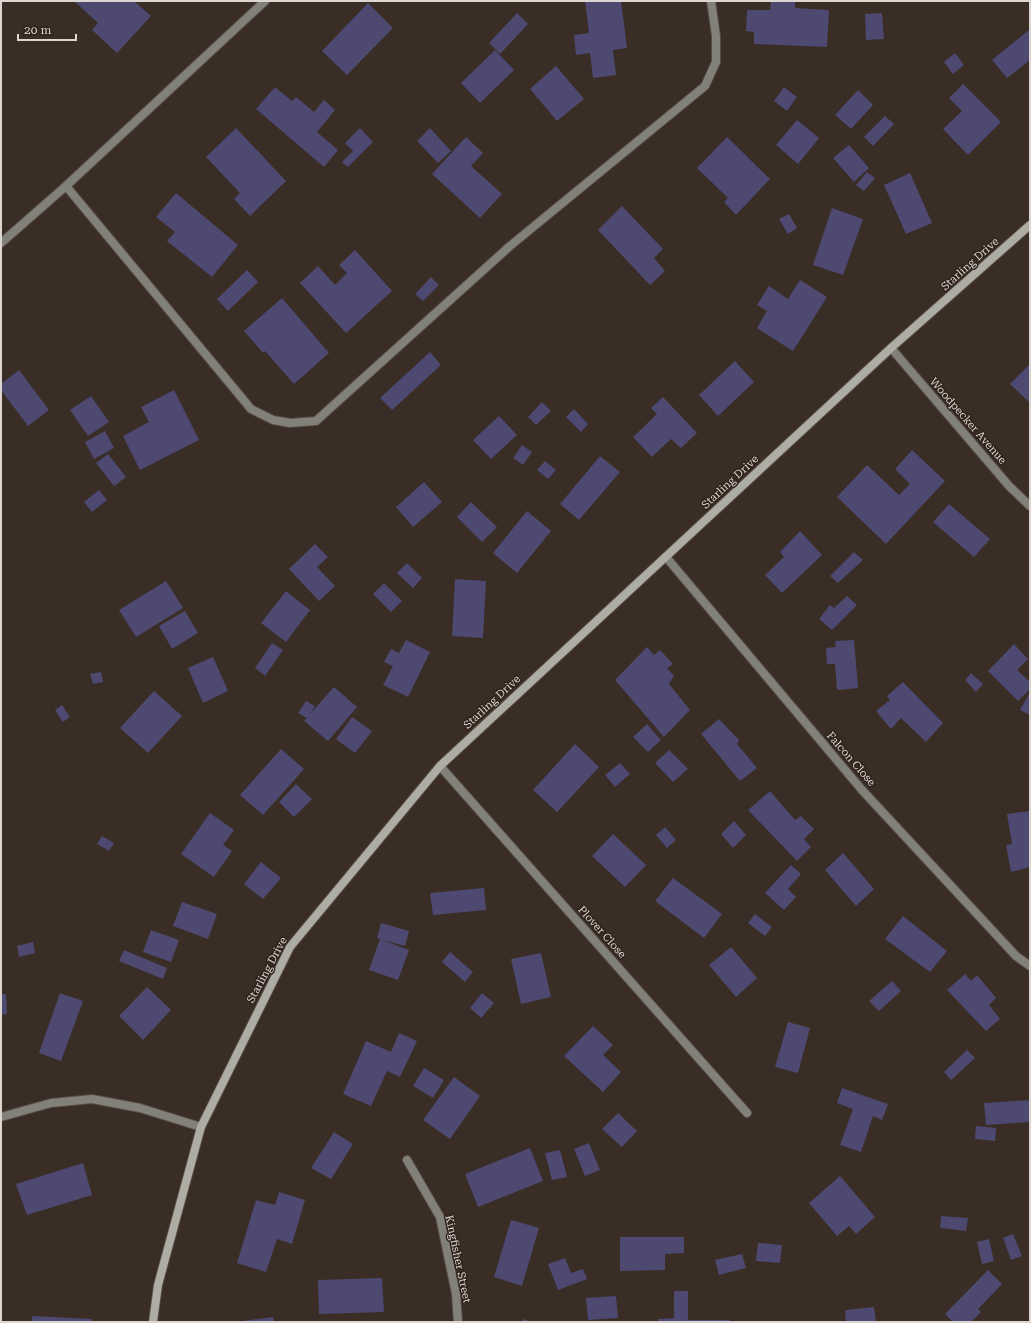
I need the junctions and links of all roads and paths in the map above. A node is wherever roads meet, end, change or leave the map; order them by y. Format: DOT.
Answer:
graph roads {
  1 [pos="265,1"];
  2 [pos="711,1"];
  3 [pos="66,186"];
  4 [pos="1030,225"];
  5 [pos="1,243"];
  6 [pos="891,348"];
  7 [pos="1030,506"];
  8 [pos="666,557"];
  9 [pos="440,766"];
  10 [pos="1030,966"];
  11 [pos="747,1113"];
  12 [pos="1,1117"];
  13 [pos="201,1128"];
  14 [pos="407,1160"];
  15 [pos="153,1322"];
  16 [pos="458,1322"];
  1 -- 3 [label="street"];
  2 -- 3 [label="street"];
  3 -- 5 [label="street"];
  4 -- 6 [label="street, Starling Drive"];
  6 -- 7 [label="street, Woodpecker Avenue"];
  6 -- 8 [label="street, Starling Drive"];
  8 -- 9 [label="street, Starling Drive"];
  8 -- 10 [label="street, Falcon Close"];
  9 -- 11 [label="street, Plover Close"];
  9 -- 13 [label="street, Starling Drive"];
  12 -- 13 [label="street"];
  13 -- 15 [label="street, Starling Drive"];
  14 -- 16 [label="street, Kingfisher Street"];
}
